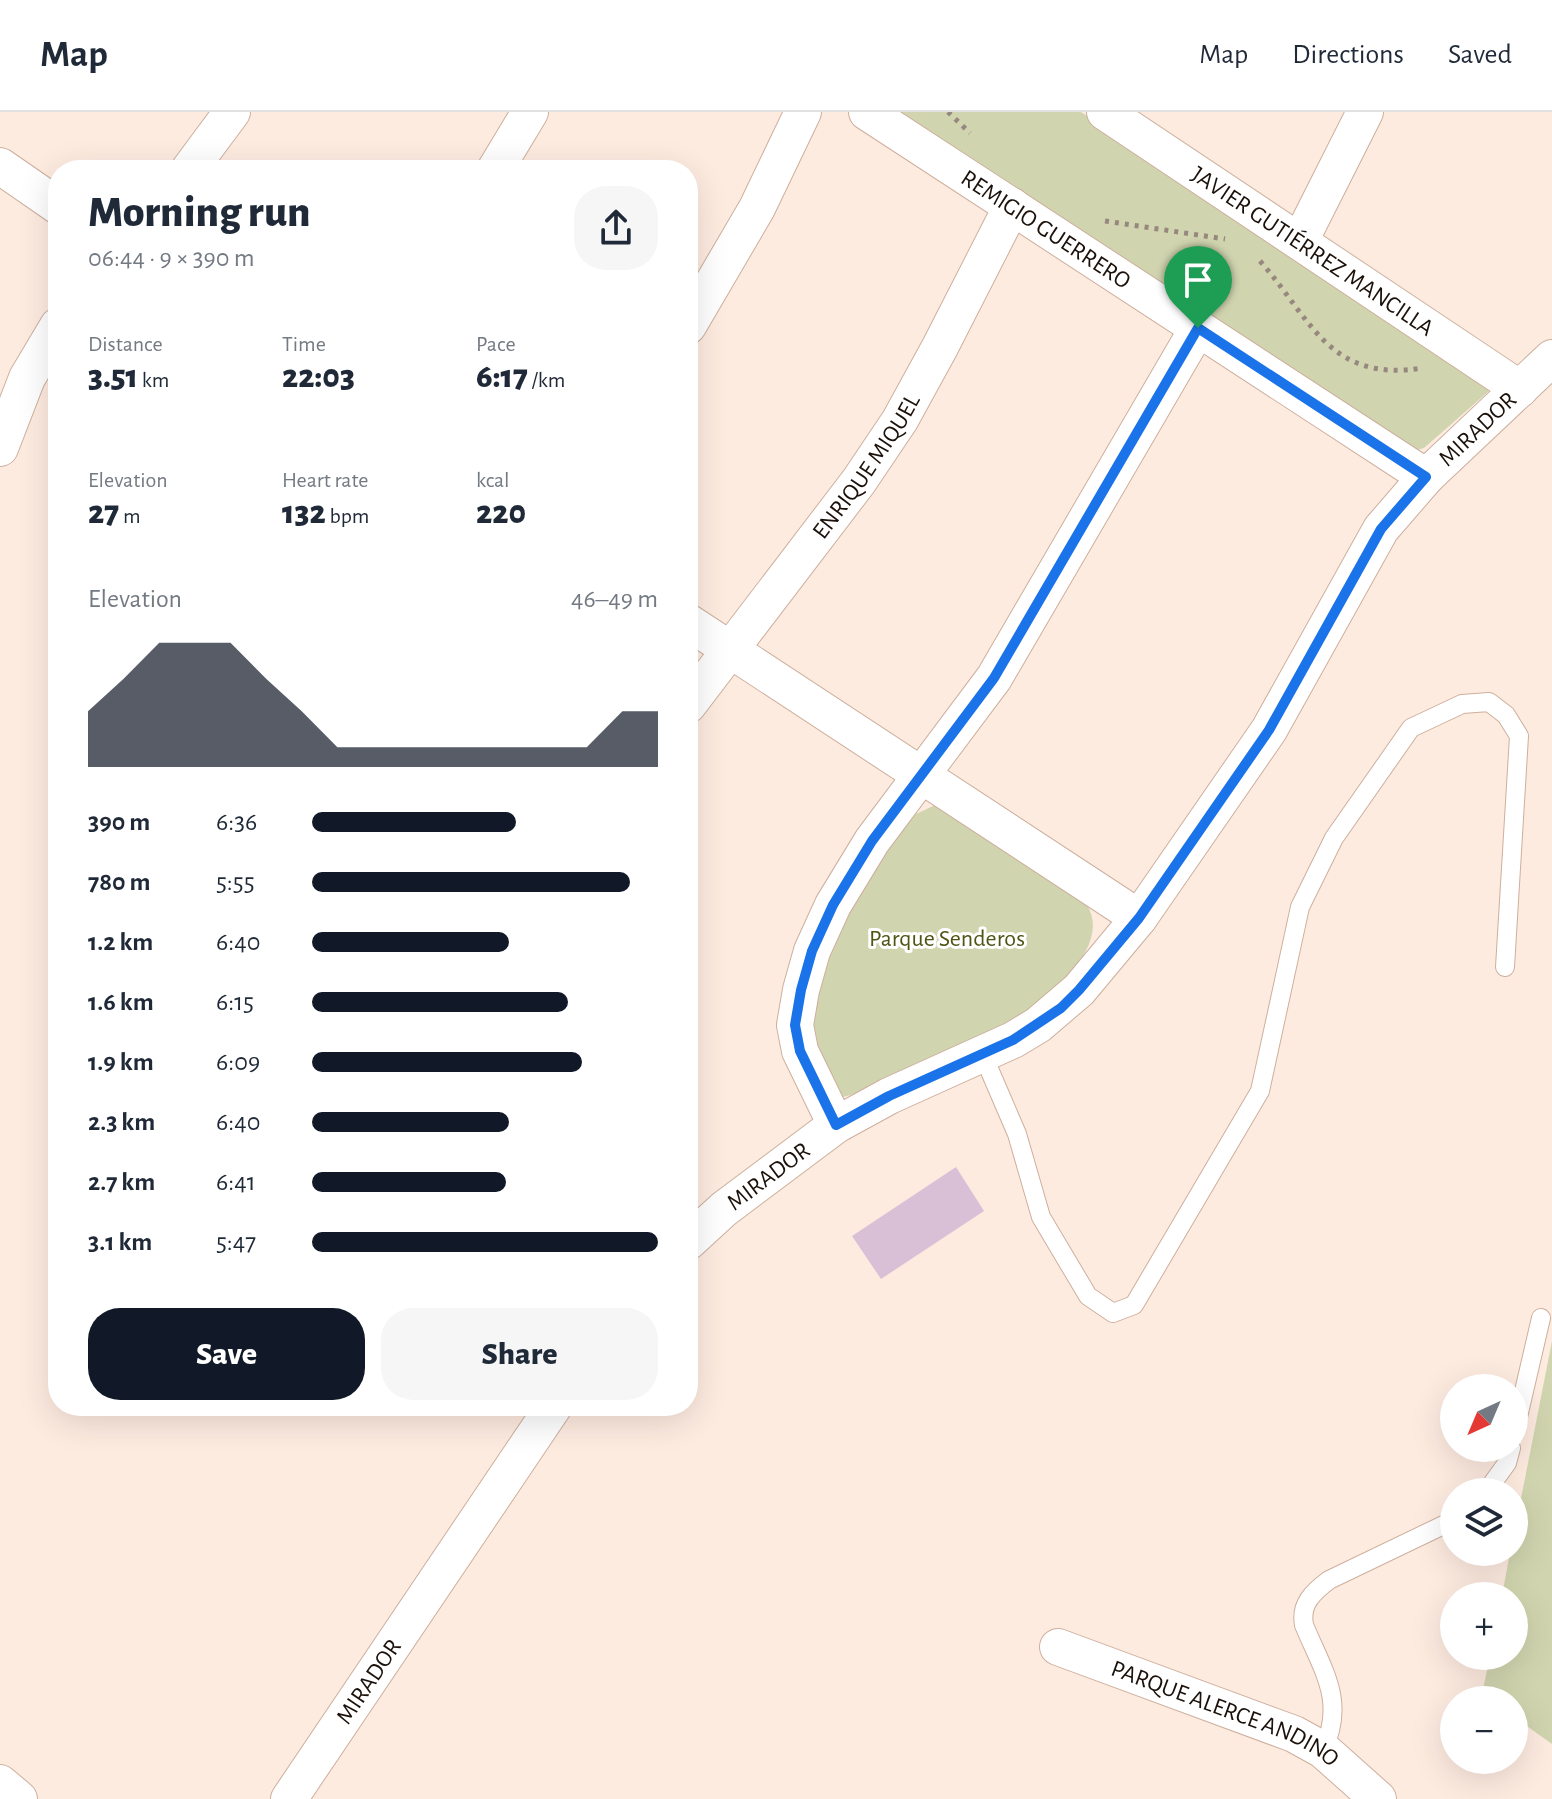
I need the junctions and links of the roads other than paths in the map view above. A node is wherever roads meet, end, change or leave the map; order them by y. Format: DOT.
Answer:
graph roads {
  1 [pos="232,112"];
  2 [pos="530,112"];
  3 [pos="803,112"];
  4 [pos="867,112"];
  5 [pos="1105,112"];
  6 [pos="1365,112"];
  7 [pos="196,160"];
  8 [pos="501,160"];
  9 [pos="0,166"];
  10 [pos="48,199"];
  11 [pos="1012,206"];
  12 [pos="1300,241"];
  13 [pos="698,309"];
  14 [pos="1198,328"];
  15 [pos="48,343"];
  16 [pos="1552,358"];
  17 [pos="1520,389"];
  18 [pos="0,448"];
  19 [pos="1426,477"];
  20 [pos="698,629"];
  21 [pos="729,649"];
  22 [pos="698,691"];
  23 [pos="922,776"];
  24 [pos="1139,918"];
  25 [pos="1505,967"];
  26 [pos="983,1055"];
  27 [pos="836,1125"];
  28 [pos="698,1233"];
  29 [pos="1541,1318"];
  30 [pos="1528,1374"];
  31 [pos="547,1416"];
  32 [pos="1440,1527"];
  33 [pos="1058,1647"];
  34 [pos="1323,1750"];
  35 [pos="0,1783"];
  36 [pos="19,1799"];
  37 [pos="289,1799"];
  38 [pos="1378,1799"];
  1 -- 7 [label="street"];
  2 -- 8 [label="street"];
  3 -- 13 [label="street"];
  4 -- 11 [label="street, REMIGIO GUERRERO"];
  5 -- 12 [label="street, JAVIER GUTIÉRREZ MANCILLA"];
  6 -- 12 [label="street"];
  9 -- 10 [label="street"];
  11 -- 14 [label="street, REMIGIO GUERRERO"];
  11 -- 21 [label="street, ENRIQUE MIQUEL"];
  12 -- 17 [label="street, JAVIER GUTIÉRREZ MANCILLA"];
  14 -- 19 [label="street, REMIGIO GUERRERO"];
  14 -- 23 [label="street"];
  15 -- 18 [label="street"];
  16 -- 17 [label="street, MIRADOR"];
  17 -- 19 [label="street, MIRADOR"];
  19 -- 24 [label="street, MIRADOR"];
  20 -- 21 [label="street"];
  21 -- 22 [label="street, ENRIQUE MIQUEL"];
  21 -- 23 [label="street"];
  23 -- 24 [label="street"];
  23 -- 27 [label="street"];
  24 -- 26 [label="street, MIRADOR"];
  25 -- 26 [label="lane"];
  26 -- 27 [label="street, MIRADOR"];
  27 -- 28 [label="street, MIRADOR"];
  29 -- 30 [label="lane"];
  31 -- 37 [label="street, MIRADOR"];
  32 -- 34 [label="lane"];
  33 -- 34 [label="street, PARQUE ALERCE ANDINO"];
  34 -- 38 [label="street, PARQUE ALERCE ANDINO"];
  35 -- 36 [label="street"];
}
